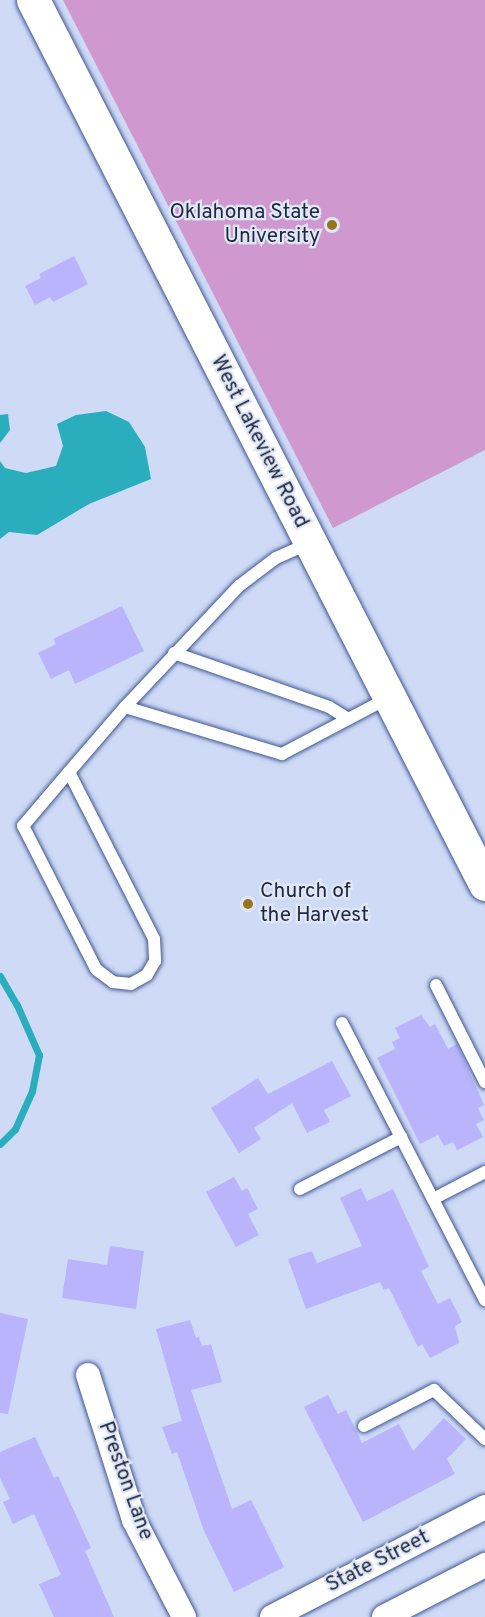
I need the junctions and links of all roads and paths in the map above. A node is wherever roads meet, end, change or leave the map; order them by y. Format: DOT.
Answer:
graph roads {
  1 [pos="33,0"];
  2 [pos="311,543"];
  3 [pos="174,653"];
  4 [pos="390,697"];
  5 [pos="125,707"];
  6 [pos="348,719"];
  7 [pos="69,772"];
  8 [pos="485,884"];
  9 [pos="436,985"];
  10 [pos="342,1023"];
  11 [pos="485,1082"];
  12 [pos="401,1137"];
  13 [pos="485,1172"];
  14 [pos="300,1189"];
  15 [pos="433,1199"];
  16 [pos="485,1300"];
  17 [pos="88,1375"];
  18 [pos="364,1426"];
  19 [pos="485,1439"];
  20 [pos="485,1507"];
  21 [pos="485,1565"];
  22 [pos="184,1617"];
  23 [pos="272,1617"];
  24 [pos="384,1617"];
  1 -- 2 [label="main road, West Lakeview Road"];
  2 -- 3 [label="lane"];
  2 -- 4 [label="main road, West Lakeview Road"];
  3 -- 5 [label="lane"];
  3 -- 6 [label="lane"];
  4 -- 6 [label="lane"];
  4 -- 8 [label="main road, West Lakeview Road"];
  5 -- 6 [label="lane"];
  5 -- 7 [label="lane"];
  7 -- 7 [label="lane"];
  9 -- 11 [label="lane"];
  10 -- 12 [label="lane"];
  12 -- 14 [label="lane"];
  12 -- 15 [label="lane"];
  13 -- 15 [label="lane"];
  15 -- 16 [label="lane"];
  17 -- 22 [label="street, Preston Lane"];
  18 -- 19 [label="lane"];
  20 -- 23 [label="street, State Street"];
  21 -- 24 [label="street"];
}
